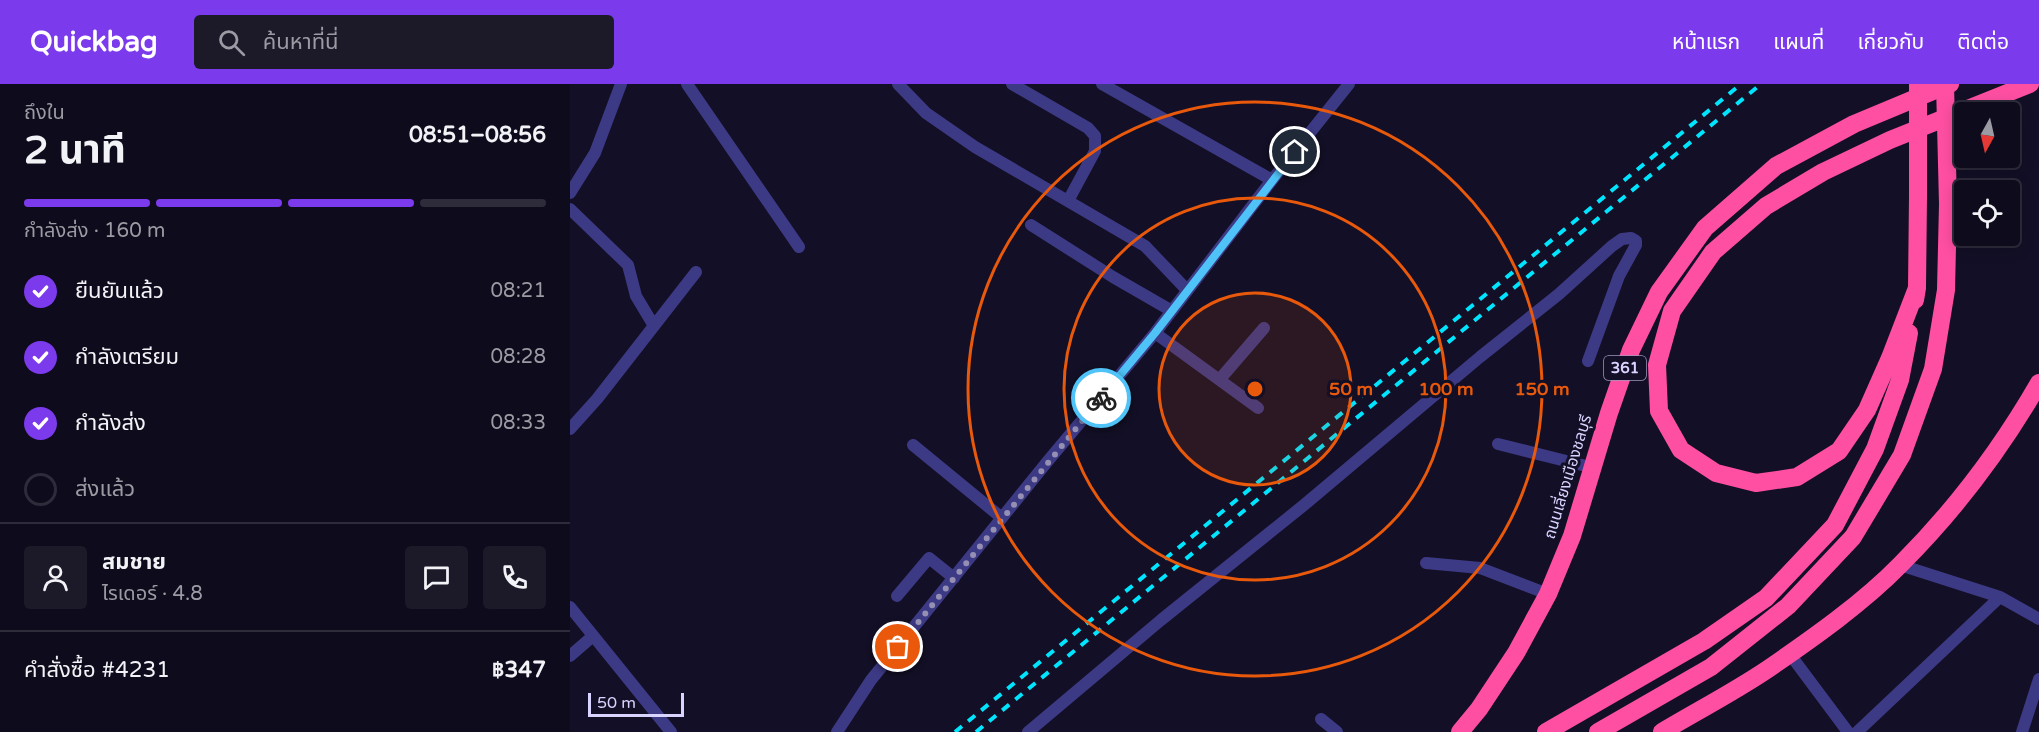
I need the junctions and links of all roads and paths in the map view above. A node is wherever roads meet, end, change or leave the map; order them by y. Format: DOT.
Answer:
graph roads {
  1 [pos="621,84"];
  2 [pos="687,84"];
  3 [pos="898,84"];
  4 [pos="1012,84"];
  5 [pos="1102,84"];
  6 [pos="1349,84"];
  7 [pos="1918,84"];
  8 [pos="1948,84"];
  9 [pos="2030,84"];
  10 [pos="1272,180"];
  11 [pos="570,193"];
  12 [pos="1068,201"];
  13 [pos="570,209"];
  14 [pos="1031,225"];
  15 [pos="799,247"];
  16 [pos="696,272"];
  17 [pos="1917,288"];
  18 [pos="1187,290"];
  19 [pos="1172,311"];
  20 [pos="654,326"];
  21 [pos="1264,328"];
  22 [pos="1155,333"];
  23 [pos="1588,361"];
  24 [pos="1220,379"];
  25 [pos="2039,383"];
  26 [pos="1258,408"];
  27 [pos="570,429"];
  28 [pos="1498,444"];
  29 [pos="913,445"];
  30 [pos="1594,468"];
  31 [pos="1002,518"];
  32 [pos="1426,563"];
  33 [pos="1900,565"];
  34 [pos="954,578"];
  35 [pos="1548,594"];
  36 [pos="897,596"];
  37 [pos="2000,597"];
  38 [pos="570,607"];
  39 [pos="2039,619"];
  40 [pos="593,636"];
  41 [pos="1789,653"];
  42 [pos="570,656"];
  43 [pos="2039,679"];
  44 [pos="1321,719"];
  45 [pos="671,732"];
  46 [pos="837,732"];
  47 [pos="1028,732"];
  48 [pos="1337,732"];
  49 [pos="1460,732"];
  50 [pos="1546,732"];
  51 [pos="1598,732"];
  52 [pos="1662,732"];
  53 [pos="1848,732"];
  54 [pos="1857,732"];
  55 [pos="2022,732"];
  1 -- 11 [label="street"];
  2 -- 15 [label="street"];
  3 -- 12 [label="street"];
  4 -- 12 [label="street"];
  5 -- 10 [label="street"];
  6 -- 10 [label="street"];
  7 -- 17 [label="highway, bridge"];
  8 -- 30 [label="highway, ถนนเลี่ยงเมืองชลบุรี / 361"];
  8 -- 51 [label="highway, bridge"];
  9 -- 17 [label="highway"];
  10 -- 18 [label="street"];
  12 -- 18 [label="street"];
  13 -- 20 [label="street"];
  14 -- 19 [label="street"];
  16 -- 20 [label="street"];
  17 -- 50 [label="highway"];
  18 -- 19 [label="street"];
  19 -- 22 [label="street"];
  20 -- 27 [label="street"];
  21 -- 24 [label="street"];
  22 -- 24 [label="street"];
  22 -- 31 [label="street"];
  23 -- 47 [label="street"];
  24 -- 26 [label="street"];
  25 -- 33 [label="highway"];
  28 -- 30 [label="street"];
  29 -- 31 [label="street"];
  30 -- 35 [label="highway, ถนนเลี่ยงเมืองชลบุรี / 361"];
  31 -- 34 [label="street"];
  32 -- 35 [label="street"];
  33 -- 37 [label="street"];
  33 -- 41 [label="highway"];
  34 -- 36 [label="street"];
  34 -- 46 [label="street"];
  35 -- 49 [label="highway, ถนนเลี่ยงเมืองชลบุรี / 361"];
  37 -- 39 [label="street"];
  37 -- 54 [label="street"];
  38 -- 40 [label="street"];
  40 -- 42 [label="street"];
  40 -- 45 [label="street"];
  41 -- 52 [label="highway"];
  41 -- 53 [label="street"];
  43 -- 55 [label="street"];
  44 -- 48 [label="street"];
}
